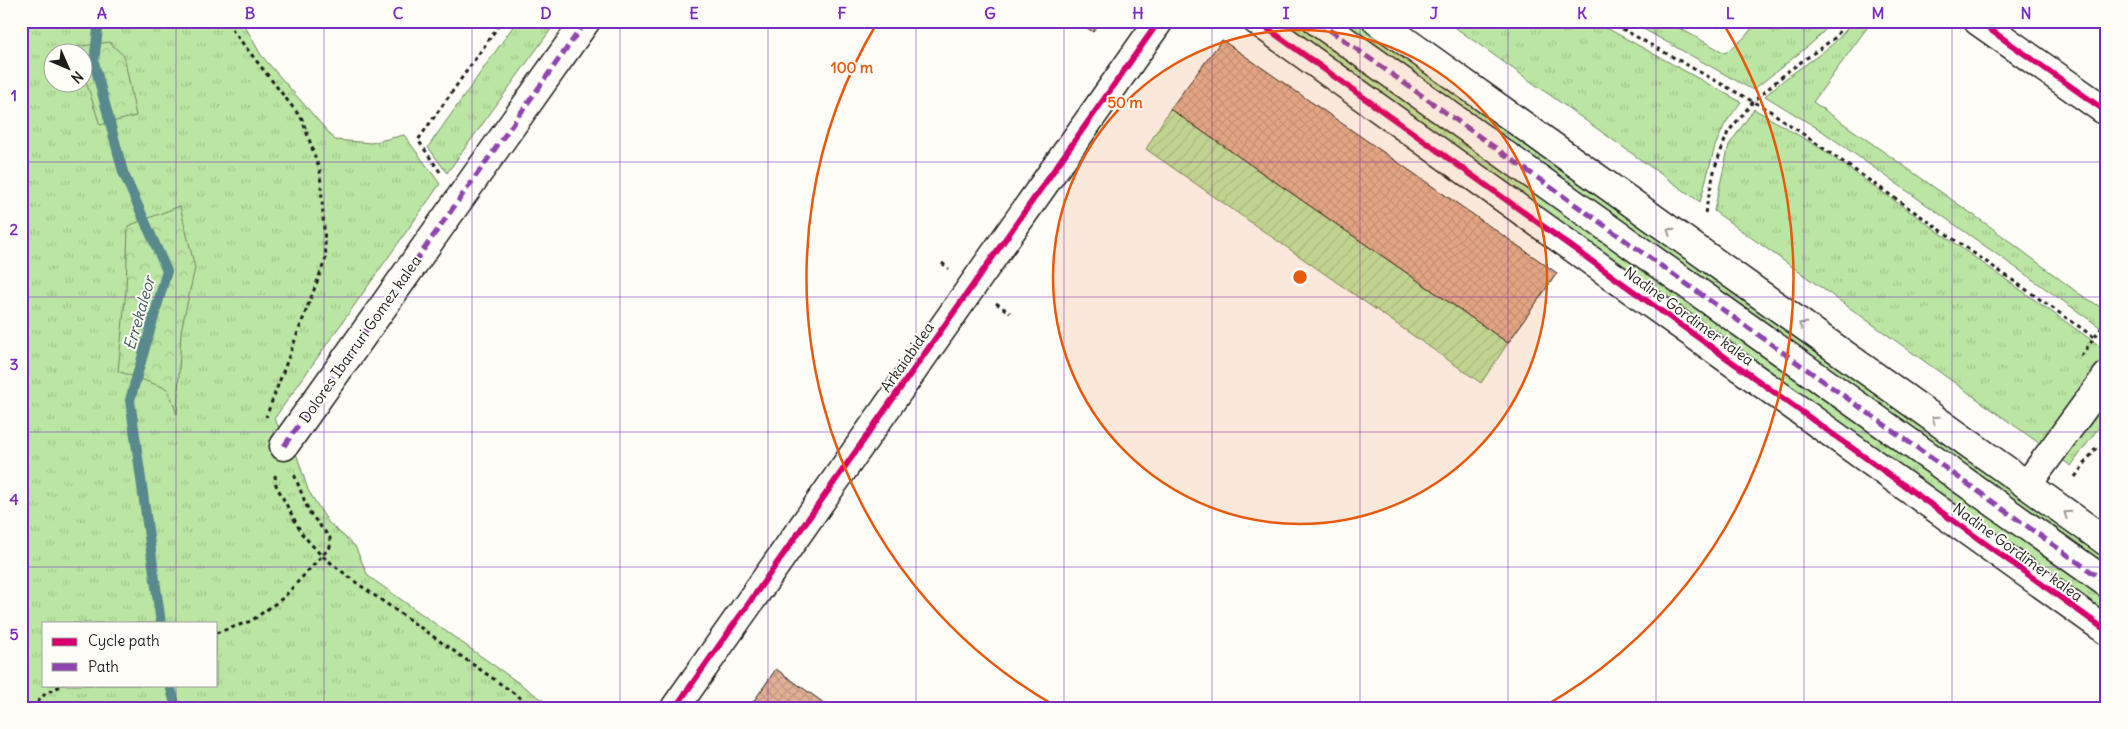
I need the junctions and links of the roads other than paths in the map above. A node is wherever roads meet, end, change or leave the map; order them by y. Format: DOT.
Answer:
graph roads {
  1 [pos="586,21"];
  2 [pos="1159,21"];
  3 [pos="1257,21"];
  4 [pos="1317,21"];
  5 [pos="1377,21"];
  6 [pos="1978,21"];
  7 [pos="2107,112"];
  8 [pos="2107,376"];
  9 [pos="284,446"];
  10 [pos="2027,485"];
  11 [pos="2107,542"];
  12 [pos="2107,583"];
  13 [pos="2107,631"];
  14 [pos="675,708"];
  1 -- 9 [label="street, Dolores Ibarruri Gomez kalea"];
  2 -- 14 [label="street, Arkaiabidea"];
  3 -- 13 [label="street, Nadine Gordimer kalea"];
  4 -- 12 [label="street, Nadine Gordimer kalea"];
  10 -- 5 [label="street, one-way"];
  6 -- 7 [label="street"];
  8 -- 10 [label="street"];
  11 -- 10 [label="street, one-way"];
}
